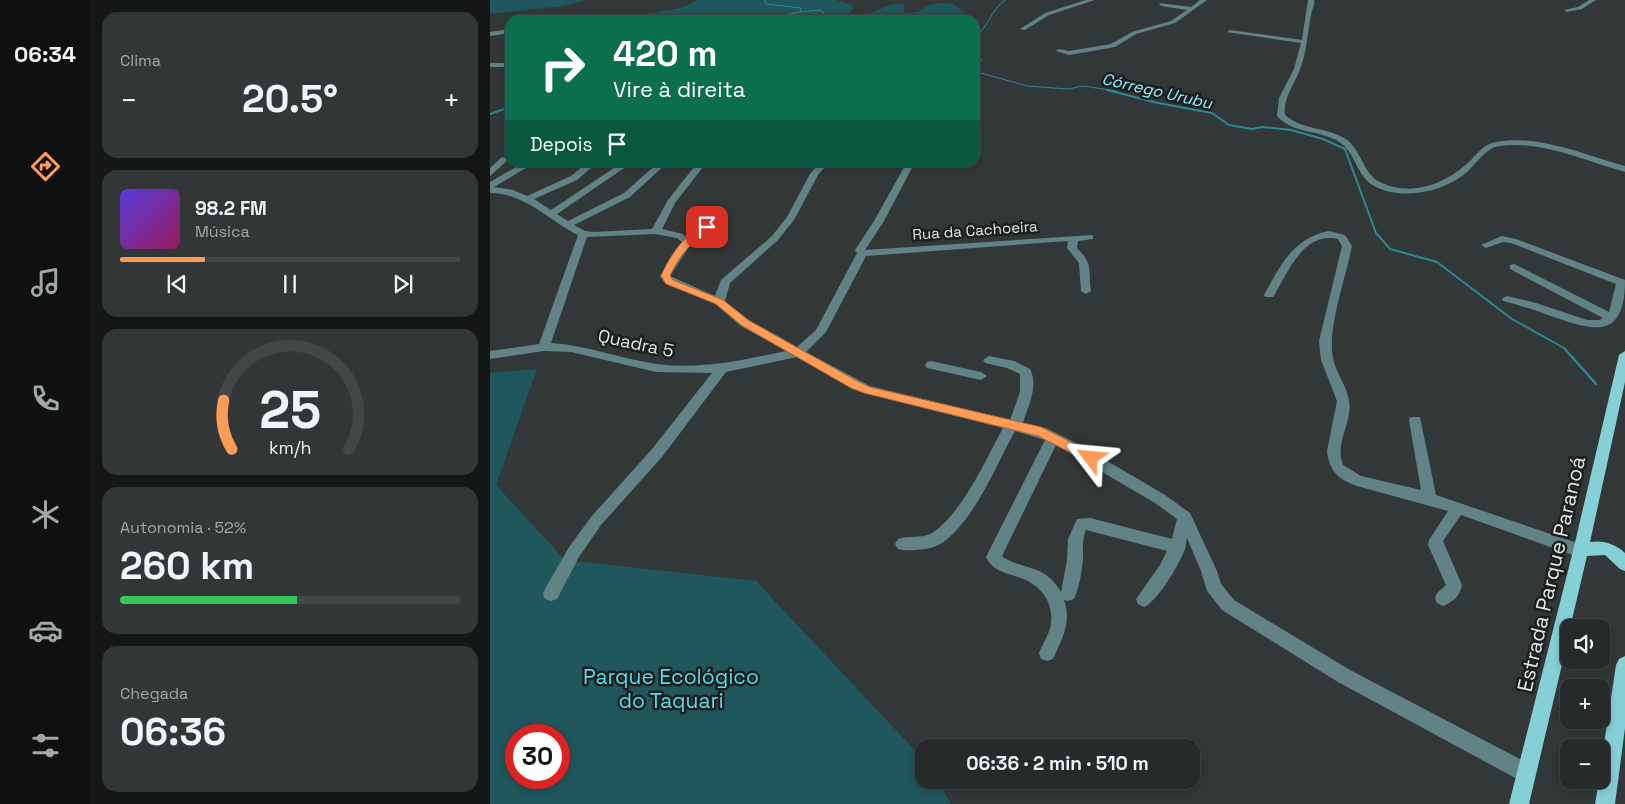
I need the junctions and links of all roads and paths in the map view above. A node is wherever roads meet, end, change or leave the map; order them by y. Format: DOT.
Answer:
graph roads {
  1 [pos="1092,0"];
  2 [pos="1311,0"];
  3 [pos="1593,0"];
  4 [pos="1190,2"];
  5 [pos="1161,4"];
  6 [pos="1198,4"];
  7 [pos="1567,10"];
  8 [pos="1022,29"];
  9 [pos="505,32"];
  10 [pos="1230,32"];
  11 [pos="490,36"];
  12 [pos="505,36"];
  13 [pos="1305,42"];
  14 [pos="1060,51"];
  15 [pos="490,64"];
  16 [pos="505,65"];
  17 [pos="505,159"];
  18 [pos="523,167"];
  19 [pos="588,167"];
  20 [pos="621,167"];
  21 [pos="658,167"];
  22 [pos="699,167"];
  23 [pos="820,167"];
  24 [pos="908,167"];
  25 [pos="1625,169"];
  26 [pos="490,173"];
  27 [pos="490,186"];
  28 [pos="490,190"];
  29 [pos="525,200"];
  30 [pos="550,214"];
  31 [pos="717,218"];
  32 [pos="568,225"];
  33 [pos="656,231"];
  34 [pos="582,234"];
  35 [pos="1090,237"];
  36 [pos="1073,238"];
  37 [pos="687,242"];
  38 [pos="1486,245"];
  39 [pos="862,253"];
  40 [pos="1514,267"];
  41 [pos="1623,284"];
  42 [pos="1086,291"];
  43 [pos="1269,295"];
  44 [pos="1507,299"];
  45 [pos="719,302"];
  46 [pos="1613,316"];
  47 [pos="544,347"];
  48 [pos="798,353"];
  49 [pos="490,355"];
  50 [pos="1625,355"];
  51 [pos="989,360"];
  52 [pos="931,366"];
  53 [pos="722,369"];
  54 [pos="981,376"];
  55 [pos="1416,420"];
  56 [pos="1014,425"];
  57 [pos="1053,438"];
  58 [pos="1430,500"];
  59 [pos="1458,508"];
  60 [pos="1185,516"];
  61 [pos="903,544"];
  62 [pos="1178,547"];
  63 [pos="1581,551"];
  64 [pos="1625,564"];
  65 [pos="551,594"];
  66 [pos="1068,594"];
  67 [pos="1443,598"];
  68 [pos="1144,599"];
  69 [pos="1047,653"];
  70 [pos="1625,665"];
  71 [pos="1526,773"];
  72 [pos="1519,804"];
  73 [pos="1605,804"];
  1 -- 8 [label="street"];
  2 -- 13 [label="street"];
  3 -- 7 [label="street"];
  4 -- 6 [label="street"];
  5 -- 6 [label="street"];
  6 -- 14 [label="street"];
  9 -- 11 [label="street"];
  10 -- 13 [label="street"];
  11 -- 12 [label="street"];
  13 -- 25 [label="street"];
  15 -- 16 [label="street"];
  17 -- 26 [label="street"];
  18 -- 27 [label="street"];
  19 -- 29 [label="street"];
  20 -- 30 [label="street"];
  21 -- 32 [label="street"];
  22 -- 33 [label="street"];
  23 -- 45 [label="street"];
  24 -- 39 [label="street"];
  28 -- 29 [label="street"];
  29 -- 30 [label="street"];
  30 -- 32 [label="street"];
  31 -- 37 [label="street"];
  32 -- 34 [label="street"];
  33 -- 34 [label="street"];
  33 -- 37 [label="street"];
  34 -- 47 [label="street"];
  35 -- 36 [label="street, Rua da Cachoeira"];
  36 -- 39 [label="street, Rua da Cachoeira"];
  36 -- 42 [label="street"];
  37 -- 45 [label="street"];
  38 -- 41 [label="street"];
  39 -- 48 [label="street"];
  40 -- 46 [label="street"];
  41 -- 46 [label="street"];
  43 -- 58 [label="street"];
  44 -- 46 [label="street"];
  45 -- 48 [label="street"];
  47 -- 49 [label="street, Quadra 5"];
  47 -- 53 [label="street, Quadra 5"];
  48 -- 53 [label="street, Quadra 5"];
  48 -- 56 [label="street"];
  50 -- 63 [label="main road, Estrada Parque Paranoá"];
  51 -- 56 [label="street"];
  52 -- 54 [label="street"];
  53 -- 65 [label="street"];
  55 -- 58 [label="street"];
  56 -- 57 [label="street"];
  56 -- 61 [label="street"];
  57 -- 60 [label="street"];
  57 -- 69 [label="street"];
  58 -- 59 [label="street"];
  59 -- 63 [label="street"];
  59 -- 67 [label="street"];
  60 -- 62 [label="street"];
  60 -- 71 [label="street"];
  62 -- 66 [label="street"];
  62 -- 68 [label="street"];
  63 -- 64 [label="main road"];
  63 -- 71 [label="main road, Estrada Parque Paranoá"];
  70 -- 73 [label="main road"];
  71 -- 72 [label="main road, Estrada Parque Paranoá"];
}
